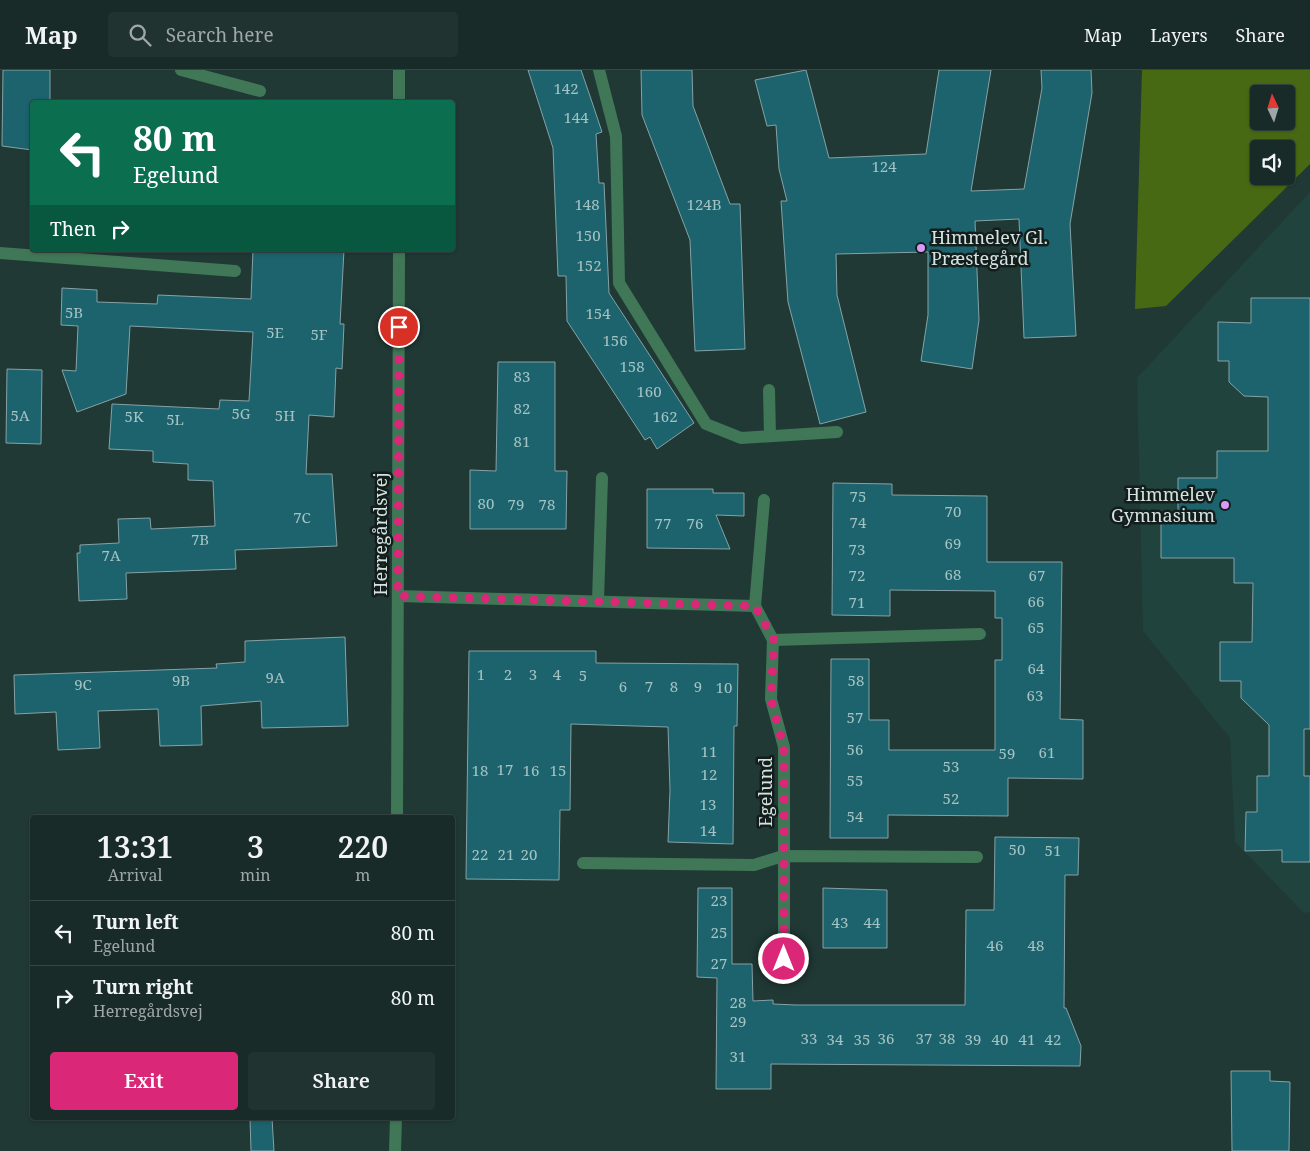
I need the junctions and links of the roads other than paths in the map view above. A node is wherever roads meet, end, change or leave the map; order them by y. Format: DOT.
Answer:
graph roads {
  1 [pos="181,70"];
  2 [pos="399,70"];
  3 [pos="599,70"];
  4 [pos="260,91"];
  5 [pos="399,100"];
  6 [pos="399,252"];
  7 [pos="0,253"];
  8 [pos="235,271"];
  9 [pos="769,390"];
  10 [pos="837,432"];
  11 [pos="770,436"];
  12 [pos="602,478"];
  13 [pos="764,500"];
  14 [pos="398,596"];
  15 [pos="598,600"];
  16 [pos="755,606"];
  17 [pos="980,634"];
  18 [pos="774,640"];
  19 [pos="397,815"];
  20 [pos="783,856"];
  21 [pos="978,857"];
  22 [pos="583,864"];
  23 [pos="784,959"];
  24 [pos="396,1120"];
  25 [pos="395,1151"];
  1 -- 4 [label="street"];
  2 -- 5 [label="street"];
  3 -- 11 [label="street"];
  6 -- 14 [label="street, Herregårdsvej"];
  7 -- 8 [label="street"];
  9 -- 11 [label="street"];
  10 -- 11 [label="street"];
  12 -- 15 [label="street"];
  13 -- 16 [label="street"];
  14 -- 15 [label="street"];
  14 -- 19 [label="street, Herregårdsvej"];
  15 -- 16 [label="street"];
  16 -- 18 [label="street"];
  17 -- 18 [label="street"];
  18 -- 20 [label="street, Egelund"];
  20 -- 21 [label="street"];
  20 -- 22 [label="street"];
  20 -- 23 [label="street, Egelund"];
  24 -- 25 [label="street"];
}
